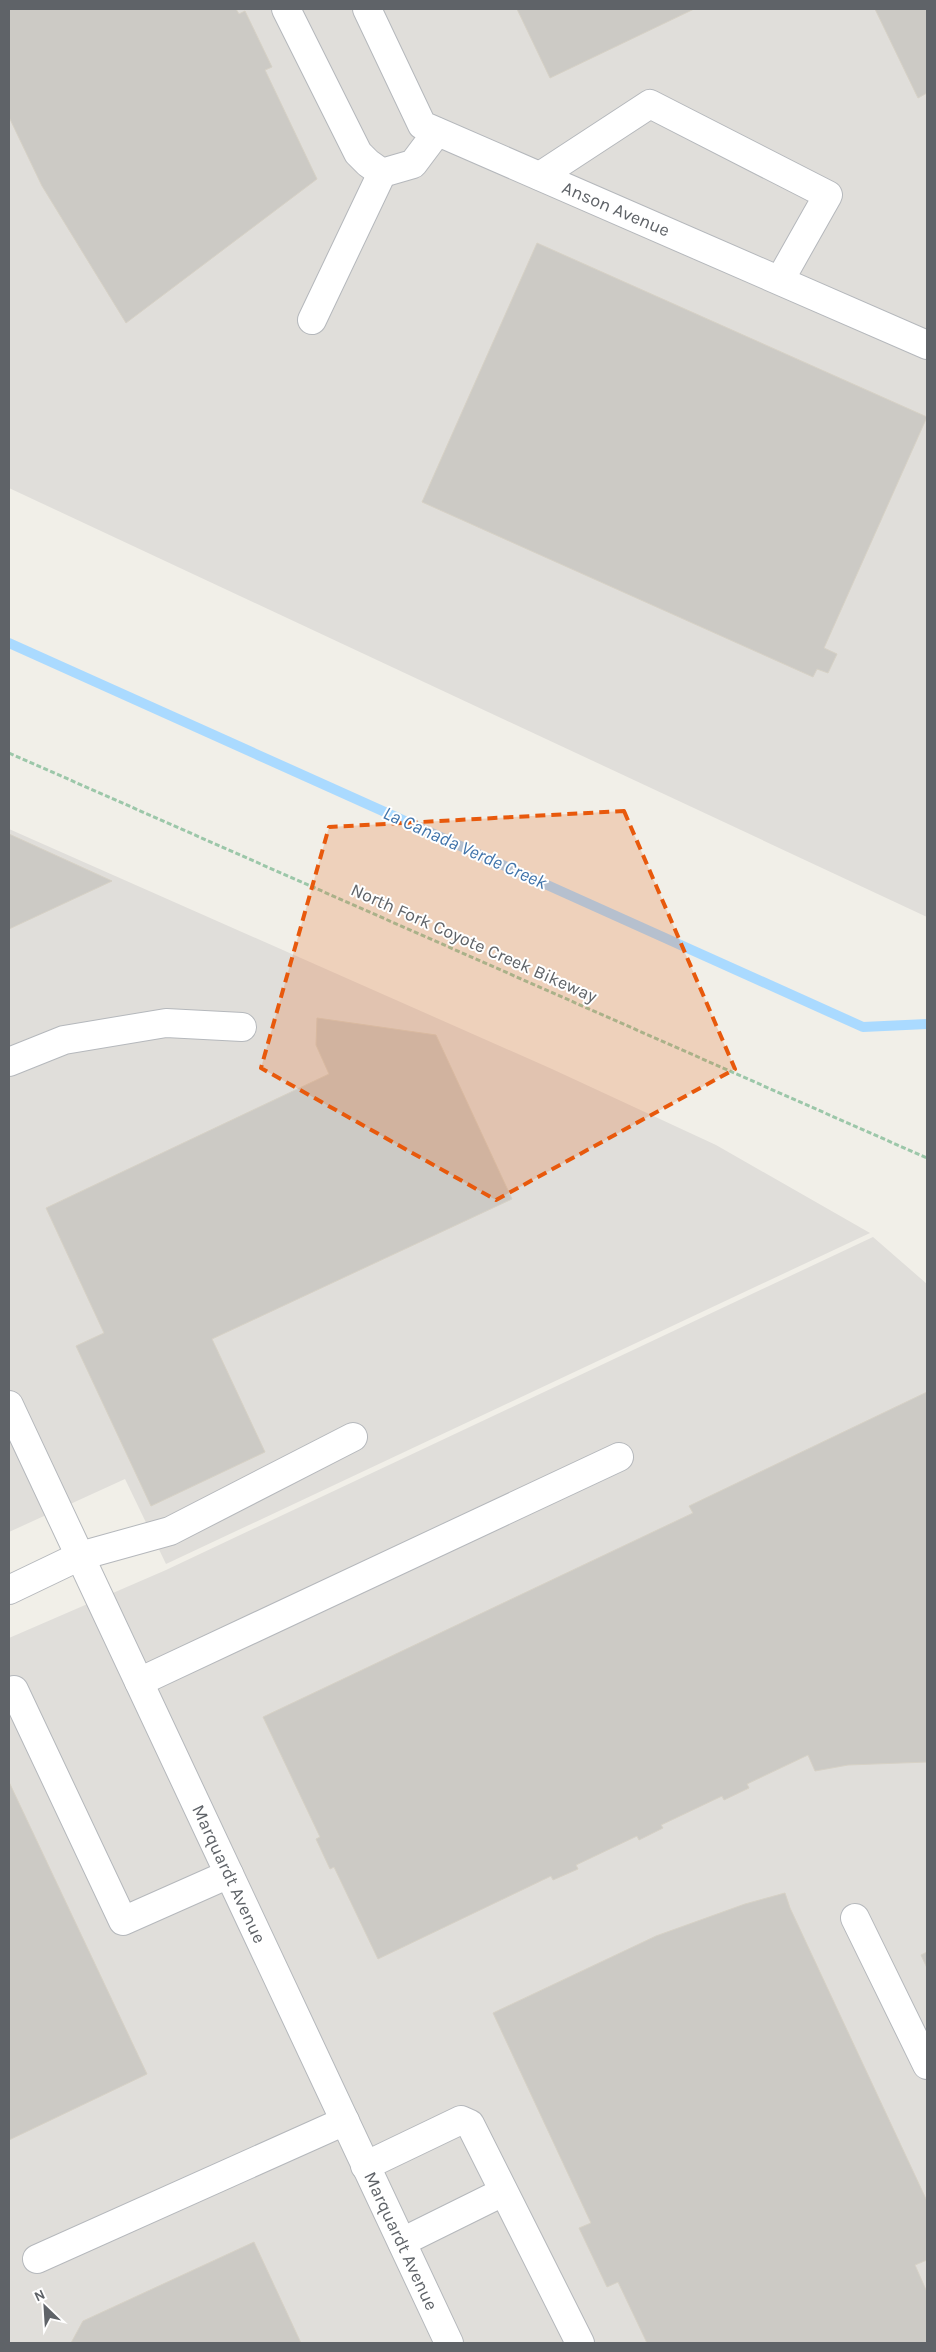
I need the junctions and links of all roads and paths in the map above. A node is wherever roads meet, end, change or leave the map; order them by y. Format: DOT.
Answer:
graph roads {
  1 [pos="286,9"];
  2 [pos="367,9"];
  3 [pos="437,132"];
  4 [pos="382,173"];
  5 [pos="540,176"];
  6 [pos="780,280"];
  7 [pos="312,320"];
  8 [pos="927,345"];
  9 [pos="9,753"];
  10 [pos="242,1028"];
  11 [pos="9,1062"];
  12 [pos="927,1158"];
  13 [pos="9,1405"];
  14 [pos="353,1437"];
  15 [pos="19,1453"];
  16 [pos="619,1457"];
  17 [pos="80,1556"];
  18 [pos="9,1590"];
  19 [pos="139,1682"];
  20 [pos="9,1692"];
  21 [pos="229,1874"];
  22 [pos="855,1918"];
  23 [pos="927,2065"];
  24 [pos="345,2122"];
  25 [pos="366,2166"];
  26 [pos="502,2192"];
  27 [pos="402,2242"];
  28 [pos="37,2259"];
  29 [pos="449,2343"];
  30 [pos="580,2343"];
  1 -- 4 [label="street"];
  2 -- 3 [label="street, Anson Avenue"];
  3 -- 4 [label="street"];
  3 -- 5 [label="street, Anson Avenue"];
  4 -- 7 [label="street"];
  5 -- 6 [label="street, Anson Avenue"];
  5 -- 6 [label="street"];
  6 -- 8 [label="street, Anson Avenue"];
  9 -- 12 [label="path, North Fork Coyote Creek Bikeway"];
  10 -- 11 [label="street"];
  13 -- 15 [label="street, Marquardt Avenue"];
  14 -- 17 [label="street"];
  15 -- 17 [label="street, Marquardt Avenue"];
  16 -- 19 [label="street"];
  17 -- 18 [label="street"];
  17 -- 19 [label="street, Marquardt Avenue"];
  19 -- 21 [label="street, Marquardt Avenue"];
  20 -- 21 [label="street"];
  21 -- 24 [label="street, Marquardt Avenue"];
  22 -- 23 [label="street"];
  24 -- 25 [label="street, Marquardt Avenue"];
  24 -- 28 [label="street"];
  25 -- 26 [label="street"];
  25 -- 27 [label="street, Marquardt Avenue"];
  26 -- 27 [label="street"];
  26 -- 30 [label="street"];
  27 -- 29 [label="street, Marquardt Avenue"];
}
